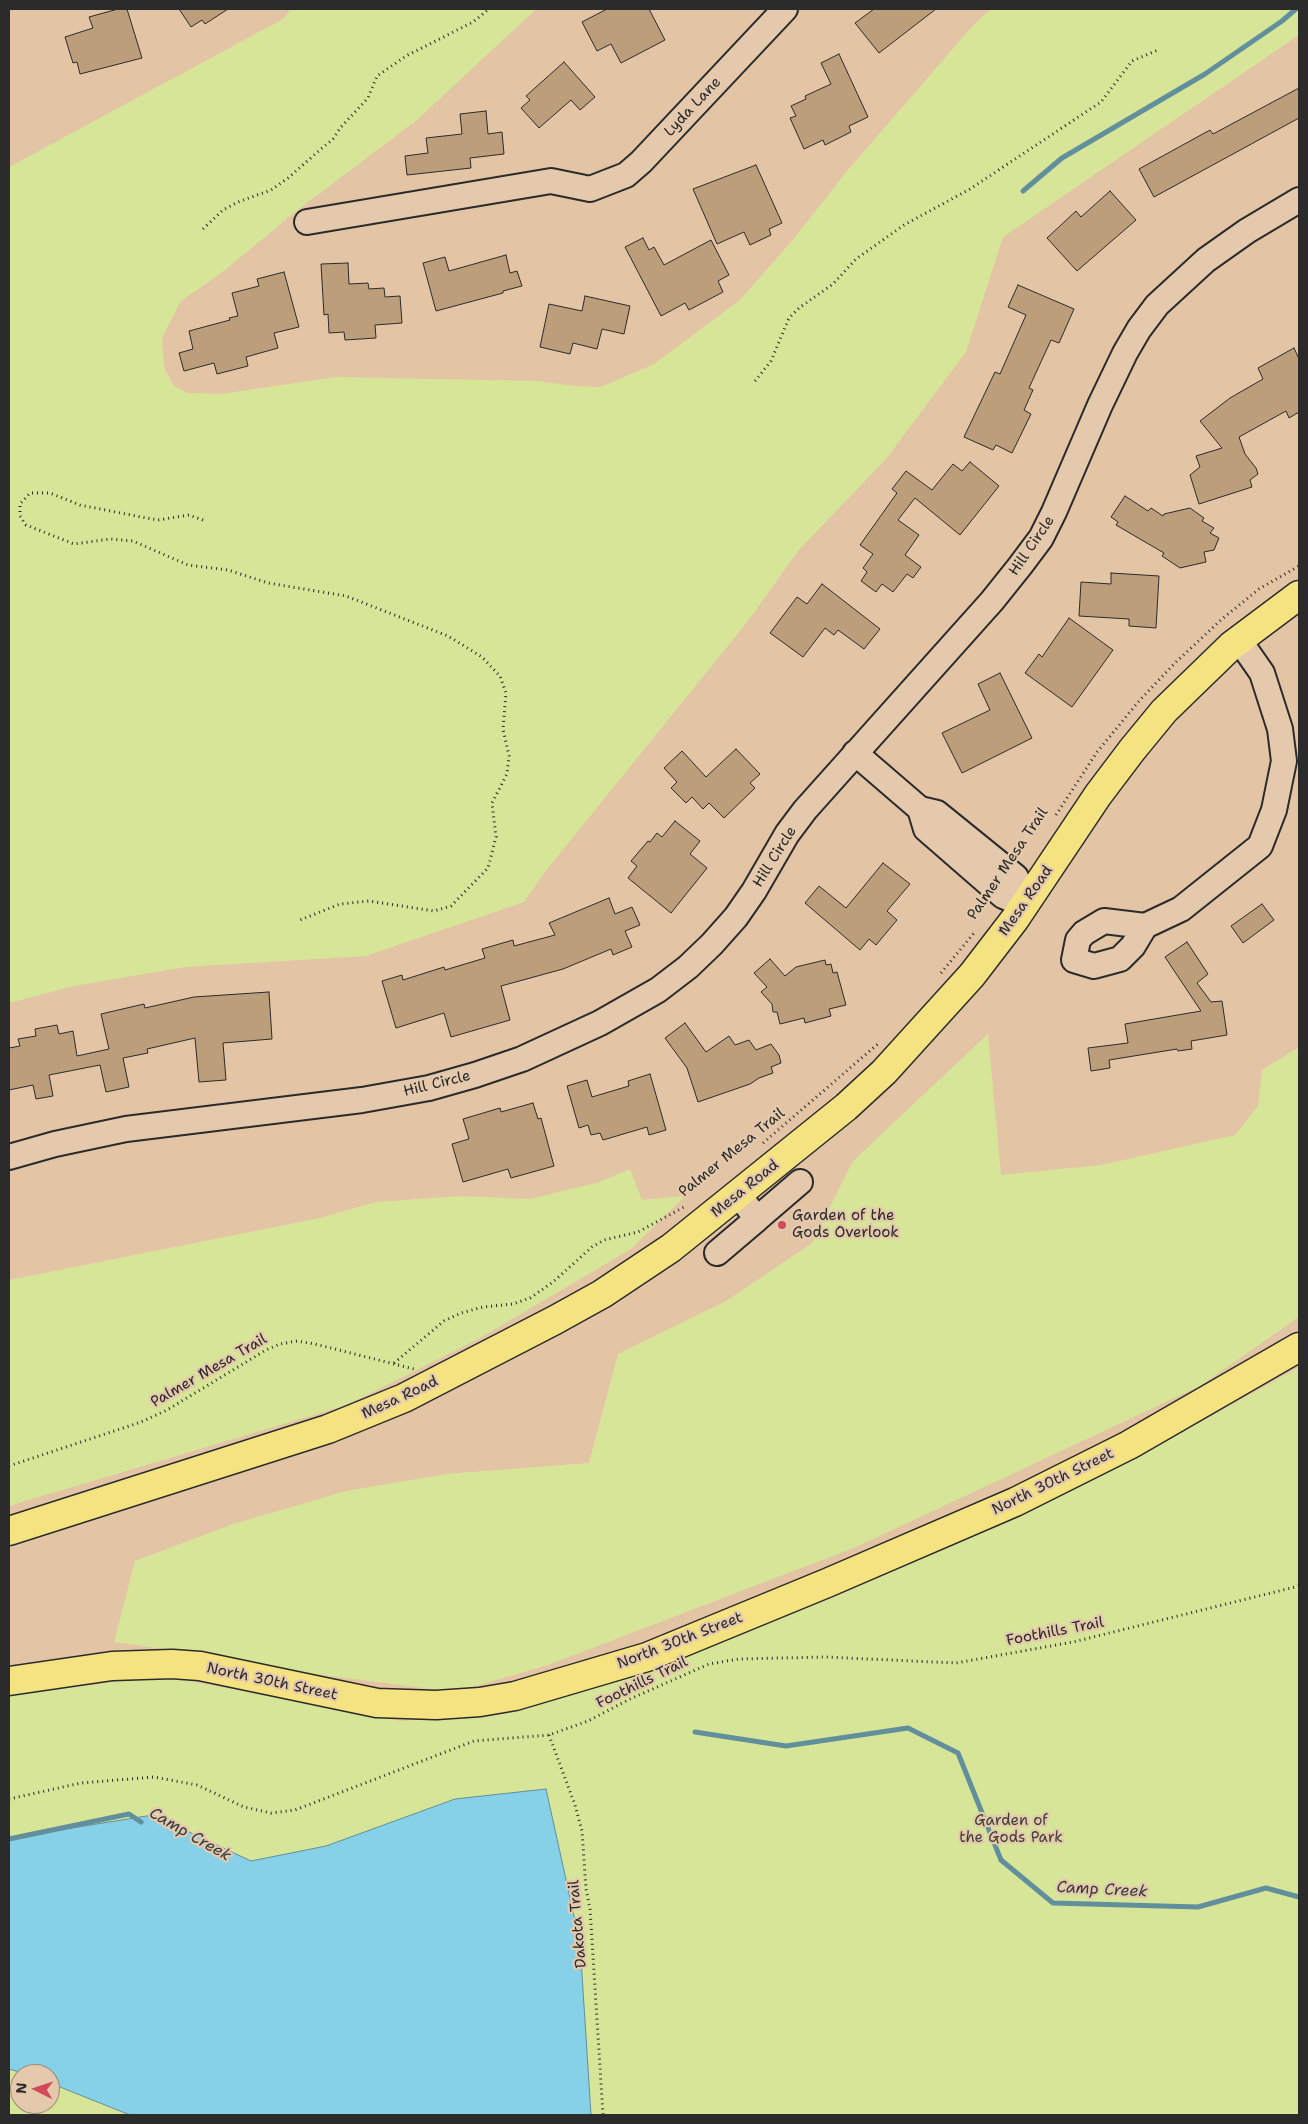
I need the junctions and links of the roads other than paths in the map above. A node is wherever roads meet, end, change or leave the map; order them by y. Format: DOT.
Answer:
graph roads {
  1 [pos="785,9"];
  2 [pos="1299,200"];
  3 [pos="307,222"];
  4 [pos="1299,595"];
  5 [pos="1239,640"];
  6 [pos="855,753"];
  7 [pos="1025,905"];
  8 [pos="1145,926"];
  9 [pos="9,1157"];
  10 [pos="800,1182"];
  11 [pos="738,1194"];
  12 [pos="757,1219"];
  13 [pos="717,1253"];
  14 [pos="1299,1347"];
  15 [pos="9,1531"];
  16 [pos="9,1681"];
  1 -- 3 [label="street, Lyda Lane"];
  2 -- 6 [label="street, Hill Circle"];
  4 -- 5 [label="main road, Mesa Road"];
  5 -- 7 [label="main road, Mesa Road"];
  5 -- 8 [label="street"];
  6 -- 7 [label="street"];
  6 -- 9 [label="street, Hill Circle"];
  7 -- 11 [label="main road, Mesa Road"];
  10 -- 12 [label="street"];
  11 -- 12 [label="street"];
  11 -- 15 [label="main road, Mesa Road"];
  12 -- 13 [label="street"];
  14 -- 16 [label="main road, North 30th Street"];
}
